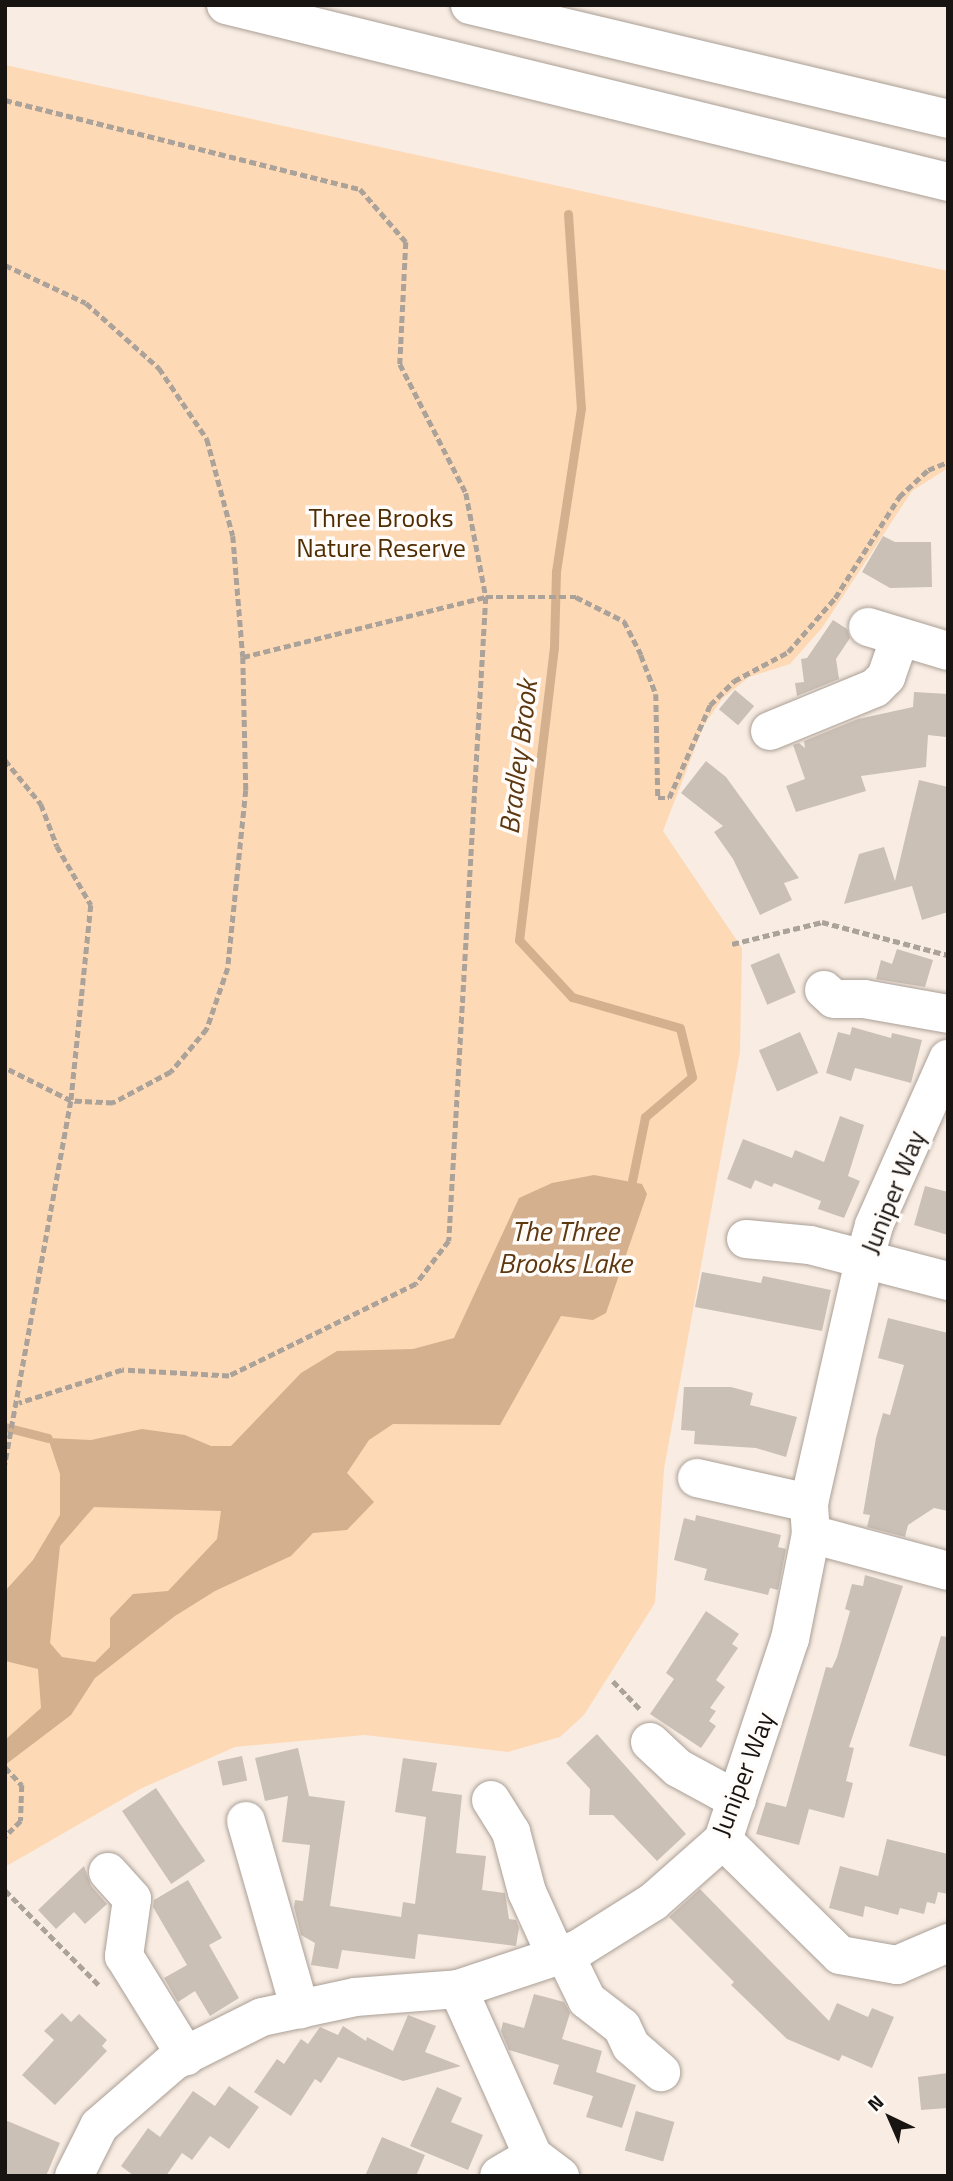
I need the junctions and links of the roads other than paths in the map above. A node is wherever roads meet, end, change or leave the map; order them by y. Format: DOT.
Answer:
graph roads {
  1 [pos="226,5"];
  2 [pos="470,5"];
  3 [pos="948,119"];
  4 [pos="948,182"];
  5 [pos="948,651"];
  6 [pos="770,732"];
  7 [pos="824,990"];
  8 [pos="948,1014"];
  9 [pos="948,1059"];
  10 [pos="746,1238"];
  11 [pos="865,1257"];
  12 [pos="948,1281"];
  13 [pos="697,1478"];
  14 [pos="810,1518"];
  15 [pos="948,1571"];
  16 [pos="650,1742"];
  17 [pos="491,1800"];
  18 [pos="737,1800"];
  19 [pos="246,1821"];
  20 [pos="723,1840"];
  21 [pos="108,1872"];
  22 [pos="948,1943"];
  23 [pos="560,1954"];
  24 [pos="458,1989"];
  25 [pos="300,2009"];
  26 [pos="186,2056"];
  27 [pos="661,2072"];
  28 [pos="548,2169"];
  29 [pos="74,2176"];
  30 [pos="499,2176"];
  1 -- 4 [label="main road"];
  2 -- 3 [label="main road"];
  5 -- 6 [label="main road"];
  7 -- 8 [label="main road"];
  9 -- 11 [label="main road, Juniper Way"];
  10 -- 11 [label="main road"];
  11 -- 12 [label="main road"];
  11 -- 14 [label="main road, Juniper Way"];
  13 -- 14 [label="main road"];
  14 -- 15 [label="main road"];
  14 -- 18 [label="main road, Juniper Way"];
  16 -- 18 [label="main road"];
  17 -- 23 [label="main road"];
  18 -- 20 [label="main road, Juniper Way"];
  19 -- 25 [label="main road"];
  20 -- 22 [label="main road"];
  20 -- 23 [label="main road, Juniper Way"];
  21 -- 26 [label="main road"];
  23 -- 24 [label="main road, Juniper Way"];
  23 -- 27 [label="main road"];
  24 -- 25 [label="main road, Juniper Way"];
  24 -- 28 [label="main road"];
  25 -- 26 [label="main road, Juniper Way"];
  26 -- 29 [label="main road, Juniper Way"];
  28 -- 30 [label="main road"];
}
